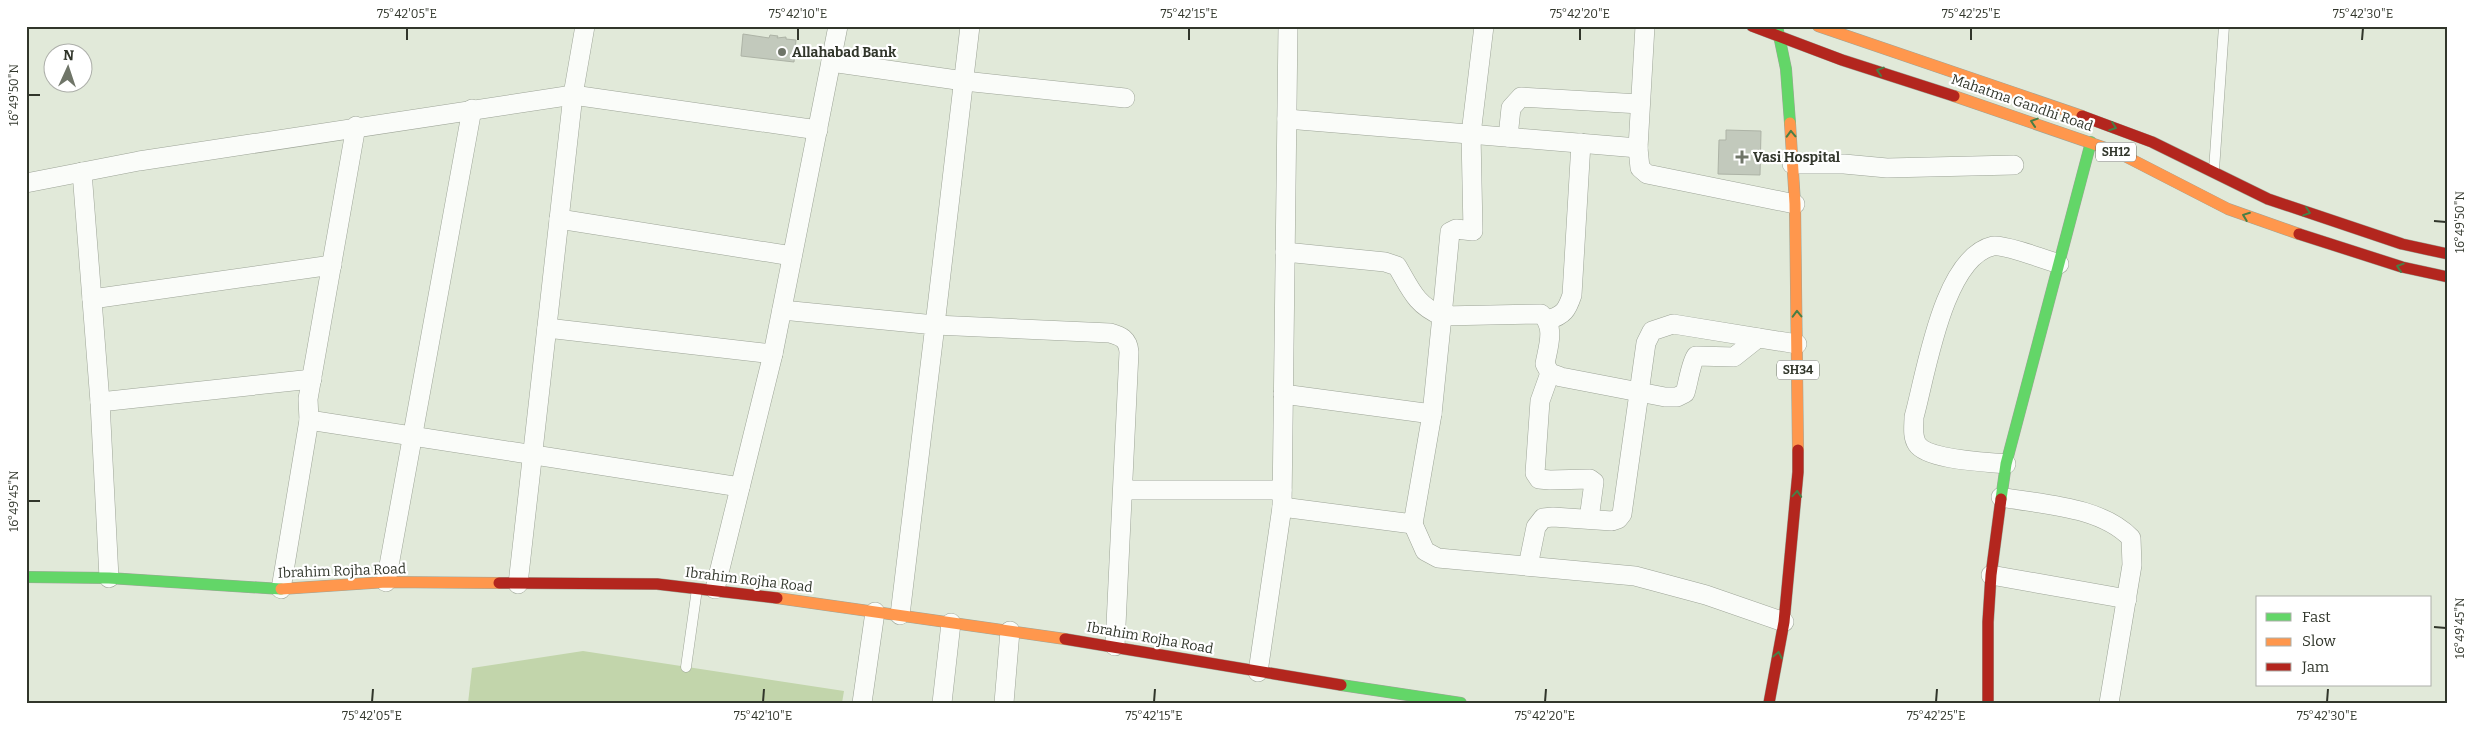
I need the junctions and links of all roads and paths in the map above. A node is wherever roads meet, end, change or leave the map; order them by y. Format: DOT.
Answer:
graph roads {
  1 [pos="585,26"];
  2 [pos="838,26"];
  3 [pos="970,26"];
  4 [pos="1288,26"];
  5 [pos="1484,26"];
  6 [pos="1645,26"];
  7 [pos="1752,26"];
  8 [pos="1818,26"];
  9 [pos="2224,26"];
  10 [pos="1778,32"];
  11 [pos="831,62"];
  12 [pos="964,81"];
  13 [pos="573,95"];
  14 [pos="1125,98"];
  15 [pos="1640,104"];
  16 [pos="472,109"];
  17 [pos="1287,119"];
  18 [pos="356,126"];
  19 [pos="818,130"];
  20 [pos="1471,134"];
  21 [pos="1508,137"];
  22 [pos="2092,142"];
  23 [pos="1581,143"];
  24 [pos="1638,148"];
  25 [pos="1792,164"];
  26 [pos="2014,164"];
  27 [pos="82,172"];
  28 [pos="2214,173"];
  29 [pos="26,183"];
  30 [pos="1795,204"];
  31 [pos="559,219"];
  32 [pos="1285,252"];
  33 [pos="2448,254"];
  34 [pos="792,256"];
  35 [pos="2060,264"];
  36 [pos="332,266"];
  37 [pos="2448,277"];
  38 [pos="92,299"];
  39 [pos="782,310"];
  40 [pos="1442,316"];
  41 [pos="1548,320"];
  42 [pos="935,325"];
  43 [pos="547,328"];
  44 [pos="1758,338"];
  45 [pos="1797,344"];
  46 [pos="773,354"];
  47 [pos="1550,373"];
  48 [pos="312,379"];
  49 [pos="1638,390"];
  50 [pos="1284,394"];
  51 [pos="100,402"];
  52 [pos="1432,414"];
  53 [pos="309,420"];
  54 [pos="412,436"];
  55 [pos="532,455"];
  56 [pos="2006,464"];
  57 [pos="740,487"];
  58 [pos="1123,490"];
  59 [pos="2001,497"];
  60 [pos="1282,498"];
  61 [pos="1589,519"];
  62 [pos="1414,524"];
  63 [pos="1528,566"];
  64 [pos="1991,575"];
  65 [pos="26,576"];
  66 [pos="109,578"];
  67 [pos="386,582"];
  68 [pos="518,584"];
  69 [pos="706,588"];
  70 [pos="281,589"];
  71 [pos="2127,599"];
  72 [pos="875,612"];
  73 [pos="900,615"];
  74 [pos="1784,622"];
  75 [pos="951,623"];
  76 [pos="1010,631"];
  77 [pos="1115,646"];
  78 [pos="686,667"];
  79 [pos="1258,672"];
  80 [pos="1412,698"];
  81 [pos="862,703"];
  82 [pos="942,703"];
  83 [pos="1004,703"];
  84 [pos="1461,703"];
  85 [pos="1769,703"];
  86 [pos="1988,703"];
  87 [pos="2109,703"];
  1 -- 13 [label="street"];
  2 -- 11 [label="street"];
  3 -- 12 [label="street"];
  4 -- 17 [label="street"];
  5 -- 20 [label="street"];
  6 -- 15 [label="street"];
  7 -- 10 [label="main road, Mahatma Gandhi Road / SH12"];
  8 -- 28 [label="main road, Mahatma Gandhi Road / SH12, one-way"];
  9 -- 28 [label="lane"];
  22 -- 10 [label="main road, Mahatma Gandhi Road / SH12, one-way"];
  25 -- 10 [label="main road, SH34, one-way"];
  11 -- 12 [label="street"];
  11 -- 19 [label="street"];
  12 -- 14 [label="street"];
  12 -- 42 [label="street"];
  13 -- 16 [label="street"];
  13 -- 19 [label="street"];
  13 -- 31 [label="street"];
  15 -- 21 [label="street"];
  15 -- 24 [label="street"];
  16 -- 18 [label="street"];
  16 -- 54 [label="street"];
  17 -- 20 [label="street"];
  17 -- 32 [label="street"];
  18 -- 27 [label="street"];
  18 -- 36 [label="street"];
  19 -- 34 [label="street"];
  20 -- 21 [label="street"];
  20 -- 40 [label="street"];
  21 -- 23 [label="street"];
  22 -- 35 [label="main road"];
  37 -- 22 [label="main road, Mahatma Gandhi Road / SH12, one-way"];
  23 -- 24 [label="street"];
  23 -- 41 [label="street"];
  24 -- 30 [label="street"];
  25 -- 26 [label="street"];
  25 -- 30 [label="main road, SH34"];
  27 -- 29 [label="street"];
  27 -- 38 [label="street"];
  28 -- 33 [label="main road, Mahatma Gandhi Road / SH12, one-way"];
  45 -- 30 [label="main road, SH34, one-way"];
  31 -- 34 [label="street"];
  31 -- 43 [label="street"];
  32 -- 40 [label="street"];
  32 -- 50 [label="street"];
  34 -- 39 [label="street"];
  35 -- 56 [label="main road"];
  35 -- 56 [label="street"];
  36 -- 38 [label="street"];
  36 -- 48 [label="street"];
  38 -- 51 [label="street"];
  39 -- 42 [label="street"];
  39 -- 46 [label="street"];
  40 -- 41 [label="street"];
  40 -- 52 [label="street"];
  41 -- 47 [label="street"];
  42 -- 58 [label="street"];
  42 -- 73 [label="street"];
  43 -- 46 [label="street"];
  43 -- 55 [label="street"];
  44 -- 45 [label="street"];
  44 -- 49 [label="street"];
  44 -- 49 [label="street"];
  74 -- 45 [label="main road, SH34, one-way"];
  46 -- 57 [label="street"];
  47 -- 49 [label="street"];
  47 -- 61 [label="street"];
  48 -- 51 [label="street"];
  48 -- 53 [label="street"];
  49 -- 61 [label="street"];
  50 -- 52 [label="street"];
  50 -- 60 [label="street"];
  51 -- 66 [label="street"];
  52 -- 62 [label="street"];
  53 -- 54 [label="street"];
  53 -- 70 [label="street"];
  54 -- 55 [label="street"];
  54 -- 67 [label="street"];
  55 -- 57 [label="street"];
  55 -- 68 [label="street"];
  56 -- 59 [label="main road"];
  57 -- 69 [label="street"];
  58 -- 60 [label="street"];
  58 -- 77 [label="street"];
  59 -- 64 [label="main road"];
  59 -- 71 [label="street"];
  60 -- 62 [label="street"];
  60 -- 79 [label="street"];
  61 -- 63 [label="street"];
  62 -- 63 [label="street"];
  63 -- 74 [label="street"];
  64 -- 71 [label="street"];
  64 -- 86 [label="main road"];
  65 -- 66 [label="main road, Ibrahim Rojha Road"];
  66 -- 70 [label="main road, Ibrahim Rojha Road"];
  67 -- 68 [label="main road, Ibrahim Rojha Road"];
  67 -- 70 [label="main road, Ibrahim Rojha Road"];
  68 -- 69 [label="main road, Ibrahim Rojha Road"];
  69 -- 72 [label="main road, Ibrahim Rojha Road"];
  69 -- 78 [label="lane"];
  71 -- 87 [label="street"];
  72 -- 73 [label="main road, Ibrahim Rojha Road"];
  72 -- 81 [label="street"];
  73 -- 75 [label="main road, Ibrahim Rojha Road"];
  85 -- 74 [label="main road, SH34, one-way"];
  75 -- 76 [label="main road, Ibrahim Rojha Road"];
  75 -- 82 [label="street"];
  76 -- 77 [label="main road, Ibrahim Rojha Road"];
  76 -- 83 [label="street"];
  77 -- 79 [label="main road, Ibrahim Rojha Road"];
  79 -- 80 [label="main road, Ibrahim Rojha Road"];
  80 -- 84 [label="main road, Ibrahim Rojha Road"];
}
